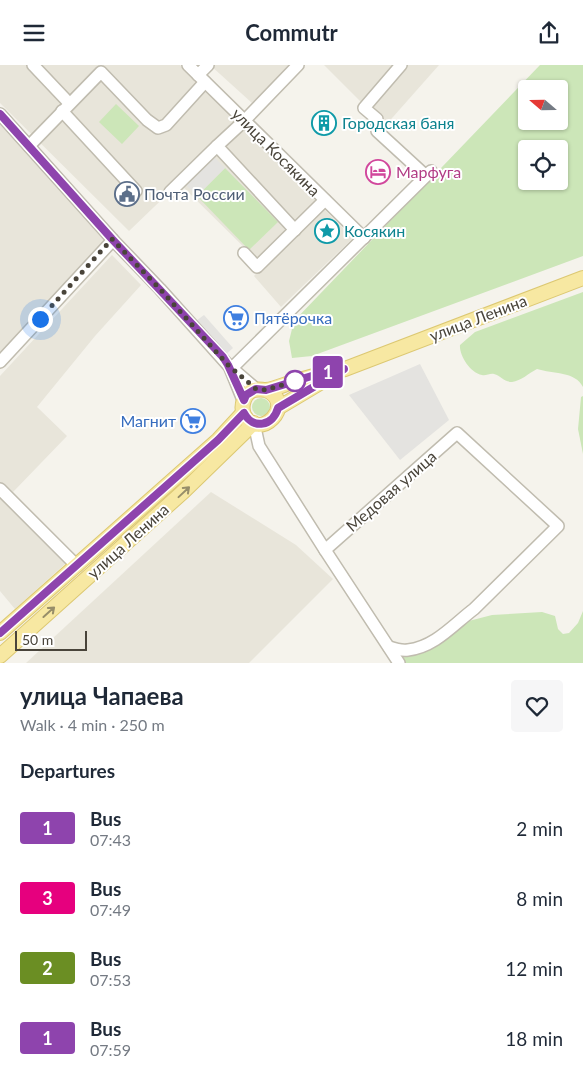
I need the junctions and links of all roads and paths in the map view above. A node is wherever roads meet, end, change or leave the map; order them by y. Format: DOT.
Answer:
graph roads {
  1 [pos="33,65"];
  2 [pos="188,65"];
  3 [pos="208,65"];
  4 [pos="298,65"];
  5 [pos="401,65"];
  6 [pos="97,69"];
  7 [pos="202,79"];
  8 [pos="66,107"];
  9 [pos="0,114"];
  10 [pos="244,121"];
  11 [pos="28,146"];
  12 [pos="217,146"];
  13 [pos="136,191"];
  14 [pos="170,192"];
  15 [pos="325,200"];
  16 [pos="295,230"];
  17 [pos="364,238"];
  18 [pos="112,239"];
  19 [pos="244,253"];
  20 [pos="583,278"];
  21 [pos="0,362"];
  22 [pos="230,366"];
  23 [pos="344,369"];
  24 [pos="261,389"];
  25 [pos="244,407"];
  26 [pos="278,408"];
  27 [pos="254,423"];
  28 [pos="0,489"];
  29 [pos="324,550"];
  30 [pos="77,566"];
  31 [pos="0,633"];
  32 [pos="389,647"];
  33 [pos="0,656"];
  34 [pos="399,663"];
  1 -- 8 [label="street"];
  2 -- 7 [label="street, улица Косякина"];
  3 -- 7 [label="street"];
  4 -- 10 [label="street"];
  5 -- 17 [label="street"];
  6 -- 7 [label="street"];
  6 -- 8 [label="street"];
  7 -- 10 [label="street, улица Косякина"];
  8 -- 11 [label="street"];
  8 -- 13 [label="street"];
  9 -- 11 [label="street"];
  10 -- 12 [label="street"];
  10 -- 15 [label="street, улица Косякина"];
  11 -- 18 [label="street"];
  12 -- 14 [label="street"];
  12 -- 16 [label="street"];
  15 -- 16 [label="street"];
  15 -- 17 [label="street, улица Косякина"];
  16 -- 19 [label="street"];
  17 -- 22 [label="street"];
  18 -- 21 [label="street"];
  18 -- 22 [label="street"];
  20 -- 23 [label="main road, улица Ленина"];
  22 -- 24 [label="street"];
  22 -- 25 [label="street"];
  23 -- 24 [label="main road, улица Ленина"];
  23 -- 26 [label="main road, улица Ленина"];
  24 -- 25 [label="main road, улица Ленина"];
  24 -- 26 [label="main road"];
  25 -- 27 [label="main road"];
  25 -- 30 [label="main road, улица Ленина"];
  26 -- 27 [label="main road, улица Ленина"];
  27 -- 29 [label="street"];
  33 -- 27 [label="main road, улица Ленина, one-way"];
  28 -- 30 [label="street"];
  29 -- 32 [label="street"];
  29 -- 32 [label="street, Медовая улица"];
  30 -- 31 [label="main road, улица Ленина"];
  32 -- 34 [label="street"];
}
